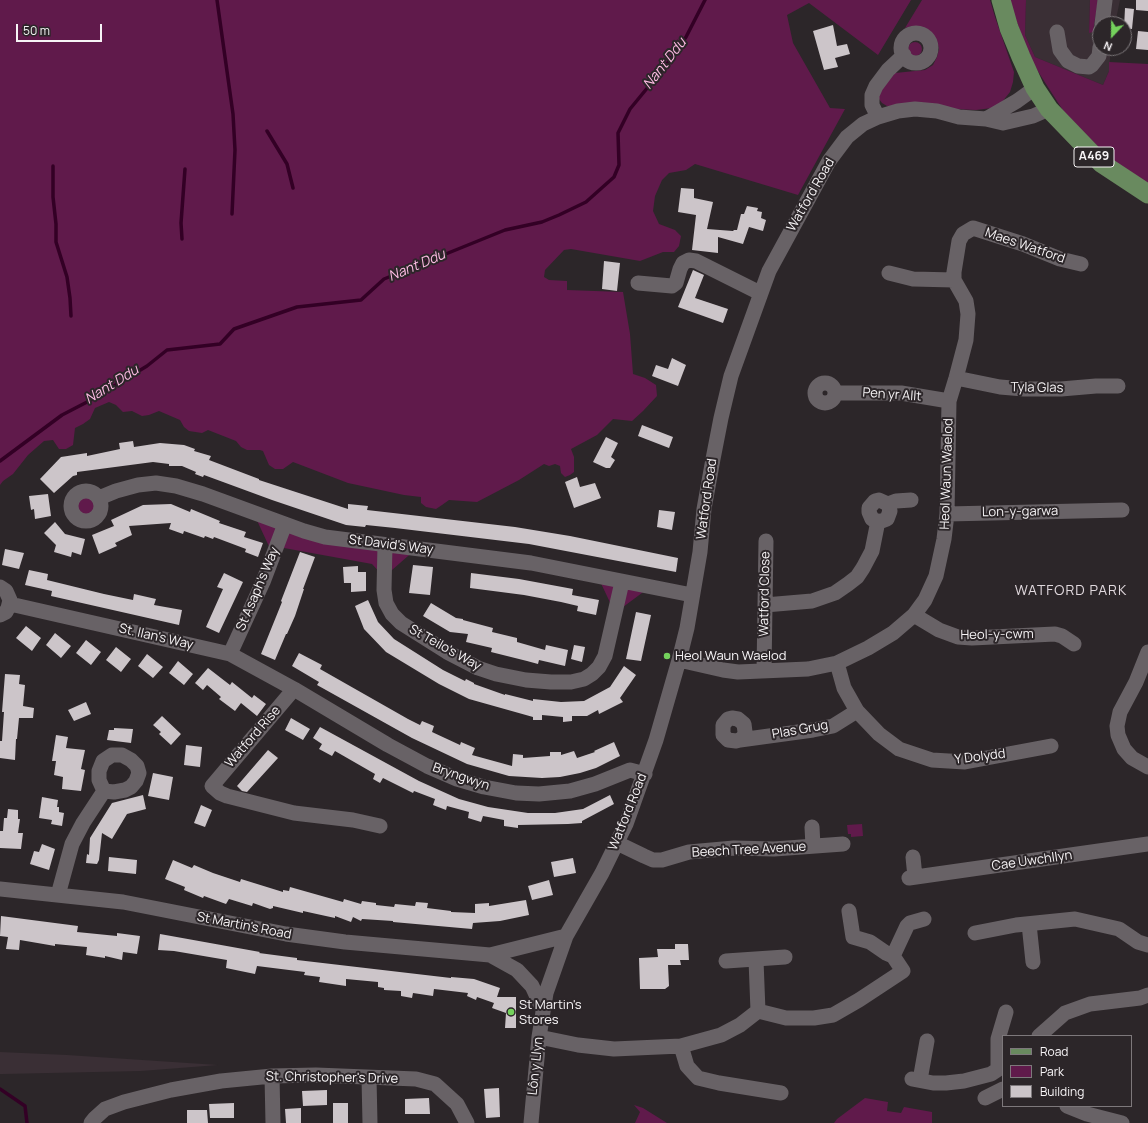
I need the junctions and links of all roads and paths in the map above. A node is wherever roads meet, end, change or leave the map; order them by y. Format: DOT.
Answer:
graph roads {
  1 [pos="1001,0"];
  2 [pos="1105,0"];
  3 [pos="1103,16"];
  4 [pos="1057,32"];
  5 [pos="904,55"];
  6 [pos="1099,56"];
  7 [pos="1035,88"];
  8 [pos="1049,109"];
  9 [pos="878,117"];
  10 [pos="986,119"];
  11 [pos="1148,194"];
  12 [pos="1081,264"];
  13 [pos="889,273"];
  14 [pos="954,280"];
  15 [pos="638,283"];
  16 [pos="760,293"];
  17 [pos="956,378"];
  18 [pos="1118,386"];
  19 [pos="835,393"];
  20 [pos="949,401"];
  21 [pos="99,498"];
  22 [pos="911,500"];
  23 [pos="1122,510"];
  24 [pos="947,514"];
  25 [pos="285,524"];
  26 [pos="766,541"];
  27 [pos="385,545"];
  28 [pos="622,582"];
  29 [pos="0,587"];
  30 [pos="692,595"];
  31 [pos="765,605"];
  32 [pos="5,610"];
  33 [pos="914,615"];
  34 [pos="1074,644"];
  35 [pos="1148,652"];
  36 [pos="230,654"];
  37 [pos="679,660"];
  38 [pos="837,663"];
  39 [pos="764,671"];
  40 [pos="1142,684"];
  41 [pos="294,689"];
  42 [pos="857,711"];
  43 [pos="740,740"];
  44 [pos="1051,746"];
  45 [pos="1148,767"];
  46 [pos="645,774"];
  47 [pos="104,791"];
  48 [pos="380,826"];
  49 [pos="812,827"];
  50 [pos="617,844"];
  51 [pos="843,844"];
  52 [pos="1148,844"];
  53 [pos="813,846"];
  54 [pos="913,857"];
  55 [pos="0,889"];
  56 [pos="58,895"];
  57 [pos="850,911"];
  58 [pos="924,919"];
  59 [pos="1023,924"];
  60 [pos="975,933"];
  61 [pos="566,936"];
  62 [pos="1148,945"];
  63 [pos="490,955"];
  64 [pos="893,956"];
  65 [pos="785,957"];
  66 [pos="756,960"];
  67 [pos="726,961"];
  68 [pos="1034,962"];
  69 [pos="1148,995"];
  70 [pos="543,1010"];
  71 [pos="758,1011"];
  72 [pos="1006,1012"];
  73 [pos="1040,1035"];
  74 [pos="539,1037"];
  75 [pos="927,1041"];
  76 [pos="681,1046"];
  77 [pos="1000,1068"];
  78 [pos="272,1076"];
  79 [pos="369,1078"];
  80 [pos="1002,1090"];
  81 [pos="781,1092"];
  82 [pos="985,1098"];
  83 [pos="1070,1107"];
  84 [pos="91,1123"];
  85 [pos="272,1123"];
  86 [pos="370,1123"];
  87 [pos="467,1123"];
  88 [pos="531,1123"];
  89 [pos="1122,1123"];
  1 -- 7 [label="main road, A469"];
  2 -- 3 [label="street"];
  4 -- 6 [label="street"];
  5 -- 9 [label="street"];
  7 -- 8 [label="main road, A469"];
  7 -- 10 [label="street"];
  8 -- 10 [label="street, Watford Road"];
  8 -- 11 [label="main road, A469"];
  9 -- 10 [label="street, Watford Road"];
  9 -- 16 [label="street, Watford Road"];
  12 -- 14 [label="street, Maes Watford"];
  13 -- 14 [label="street"];
  14 -- 17 [label="street, Heol Waun Waelod"];
  15 -- 16 [label="street"];
  16 -- 30 [label="street, Watford Road"];
  17 -- 18 [label="street, Tyla Glas"];
  17 -- 20 [label="street, Heol Waun Waelod"];
  19 -- 20 [label="street, Pen yr Allt"];
  20 -- 24 [label="street, Heol Waun Waelod"];
  21 -- 25 [label="street, St David's Way"];
  22 -- 31 [label="street"];
  23 -- 24 [label="street, Lon-y-garwa"];
  24 -- 33 [label="street, Heol Waun Waelod"];
  25 -- 27 [label="street, St David's Way"];
  25 -- 36 [label="street, St Asaph's Way"];
  26 -- 31 [label="street, Watford Close"];
  27 -- 28 [label="street, St David's Way"];
  27 -- 28 [label="street, St Teilo's Way"];
  28 -- 30 [label="street, St David's Way"];
  29 -- 32 [label="street, St. Ilan's Way"];
  30 -- 37 [label="street, Watford Road"];
  31 -- 39 [label="street, Watford Close"];
  32 -- 36 [label="street, St. Ilan's Way"];
  33 -- 34 [label="street, Heol-y-cwm"];
  33 -- 38 [label="street, Heol Waun Waelod"];
  35 -- 40 [label="street"];
  36 -- 41 [label="street, St. Ilan's Way"];
  37 -- 39 [label="street, Heol Waun Waelod"];
  37 -- 46 [label="street, Watford Road"];
  38 -- 39 [label="street, Heol Waun Waelod"];
  38 -- 42 [label="street, Y Dolydd"];
  40 -- 45 [label="street"];
  41 -- 46 [label="street, Bryngwyn"];
  41 -- 48 [label="street, Watford Rise"];
  42 -- 43 [label="street, Plas Grug"];
  42 -- 44 [label="street, Y Dolydd"];
  46 -- 50 [label="street, Watford Road"];
  47 -- 56 [label="street"];
  49 -- 53 [label="street, Beech Tree Avenue"];
  50 -- 53 [label="street, Beech Tree Avenue"];
  50 -- 61 [label="street, Watford Road"];
  51 -- 53 [label="street, Beech Tree Avenue"];
  52 -- 54 [label="street, Cae Uwchllyn"];
  55 -- 56 [label="street, St Martin's Road"];
  56 -- 63 [label="street, St Martin's Road"];
  57 -- 64 [label="street"];
  58 -- 64 [label="street"];
  59 -- 60 [label="street"];
  59 -- 62 [label="street"];
  59 -- 68 [label="street"];
  61 -- 63 [label="street, St Martin's Road"];
  61 -- 70 [label="street, Watford Road"];
  63 -- 70 [label="street, St Martin's Road"];
  64 -- 71 [label="street"];
  65 -- 66 [label="street"];
  66 -- 67 [label="street"];
  66 -- 71 [label="street"];
  69 -- 73 [label="street"];
  70 -- 74 [label="street, Lôn y Llyn"];
  71 -- 76 [label="street"];
  72 -- 77 [label="street"];
  74 -- 76 [label="street"];
  74 -- 88 [label="street, Lôn y Llyn"];
  75 -- 77 [label="street"];
  76 -- 81 [label="street"];
  78 -- 79 [label="street, St. Christopher's Drive"];
  78 -- 84 [label="street, St. Christopher's Drive"];
  78 -- 85 [label="street"];
  79 -- 86 [label="street"];
  79 -- 87 [label="street, St. Christopher's Drive"];
  80 -- 82 [label="street"];
  83 -- 89 [label="street"];
}
